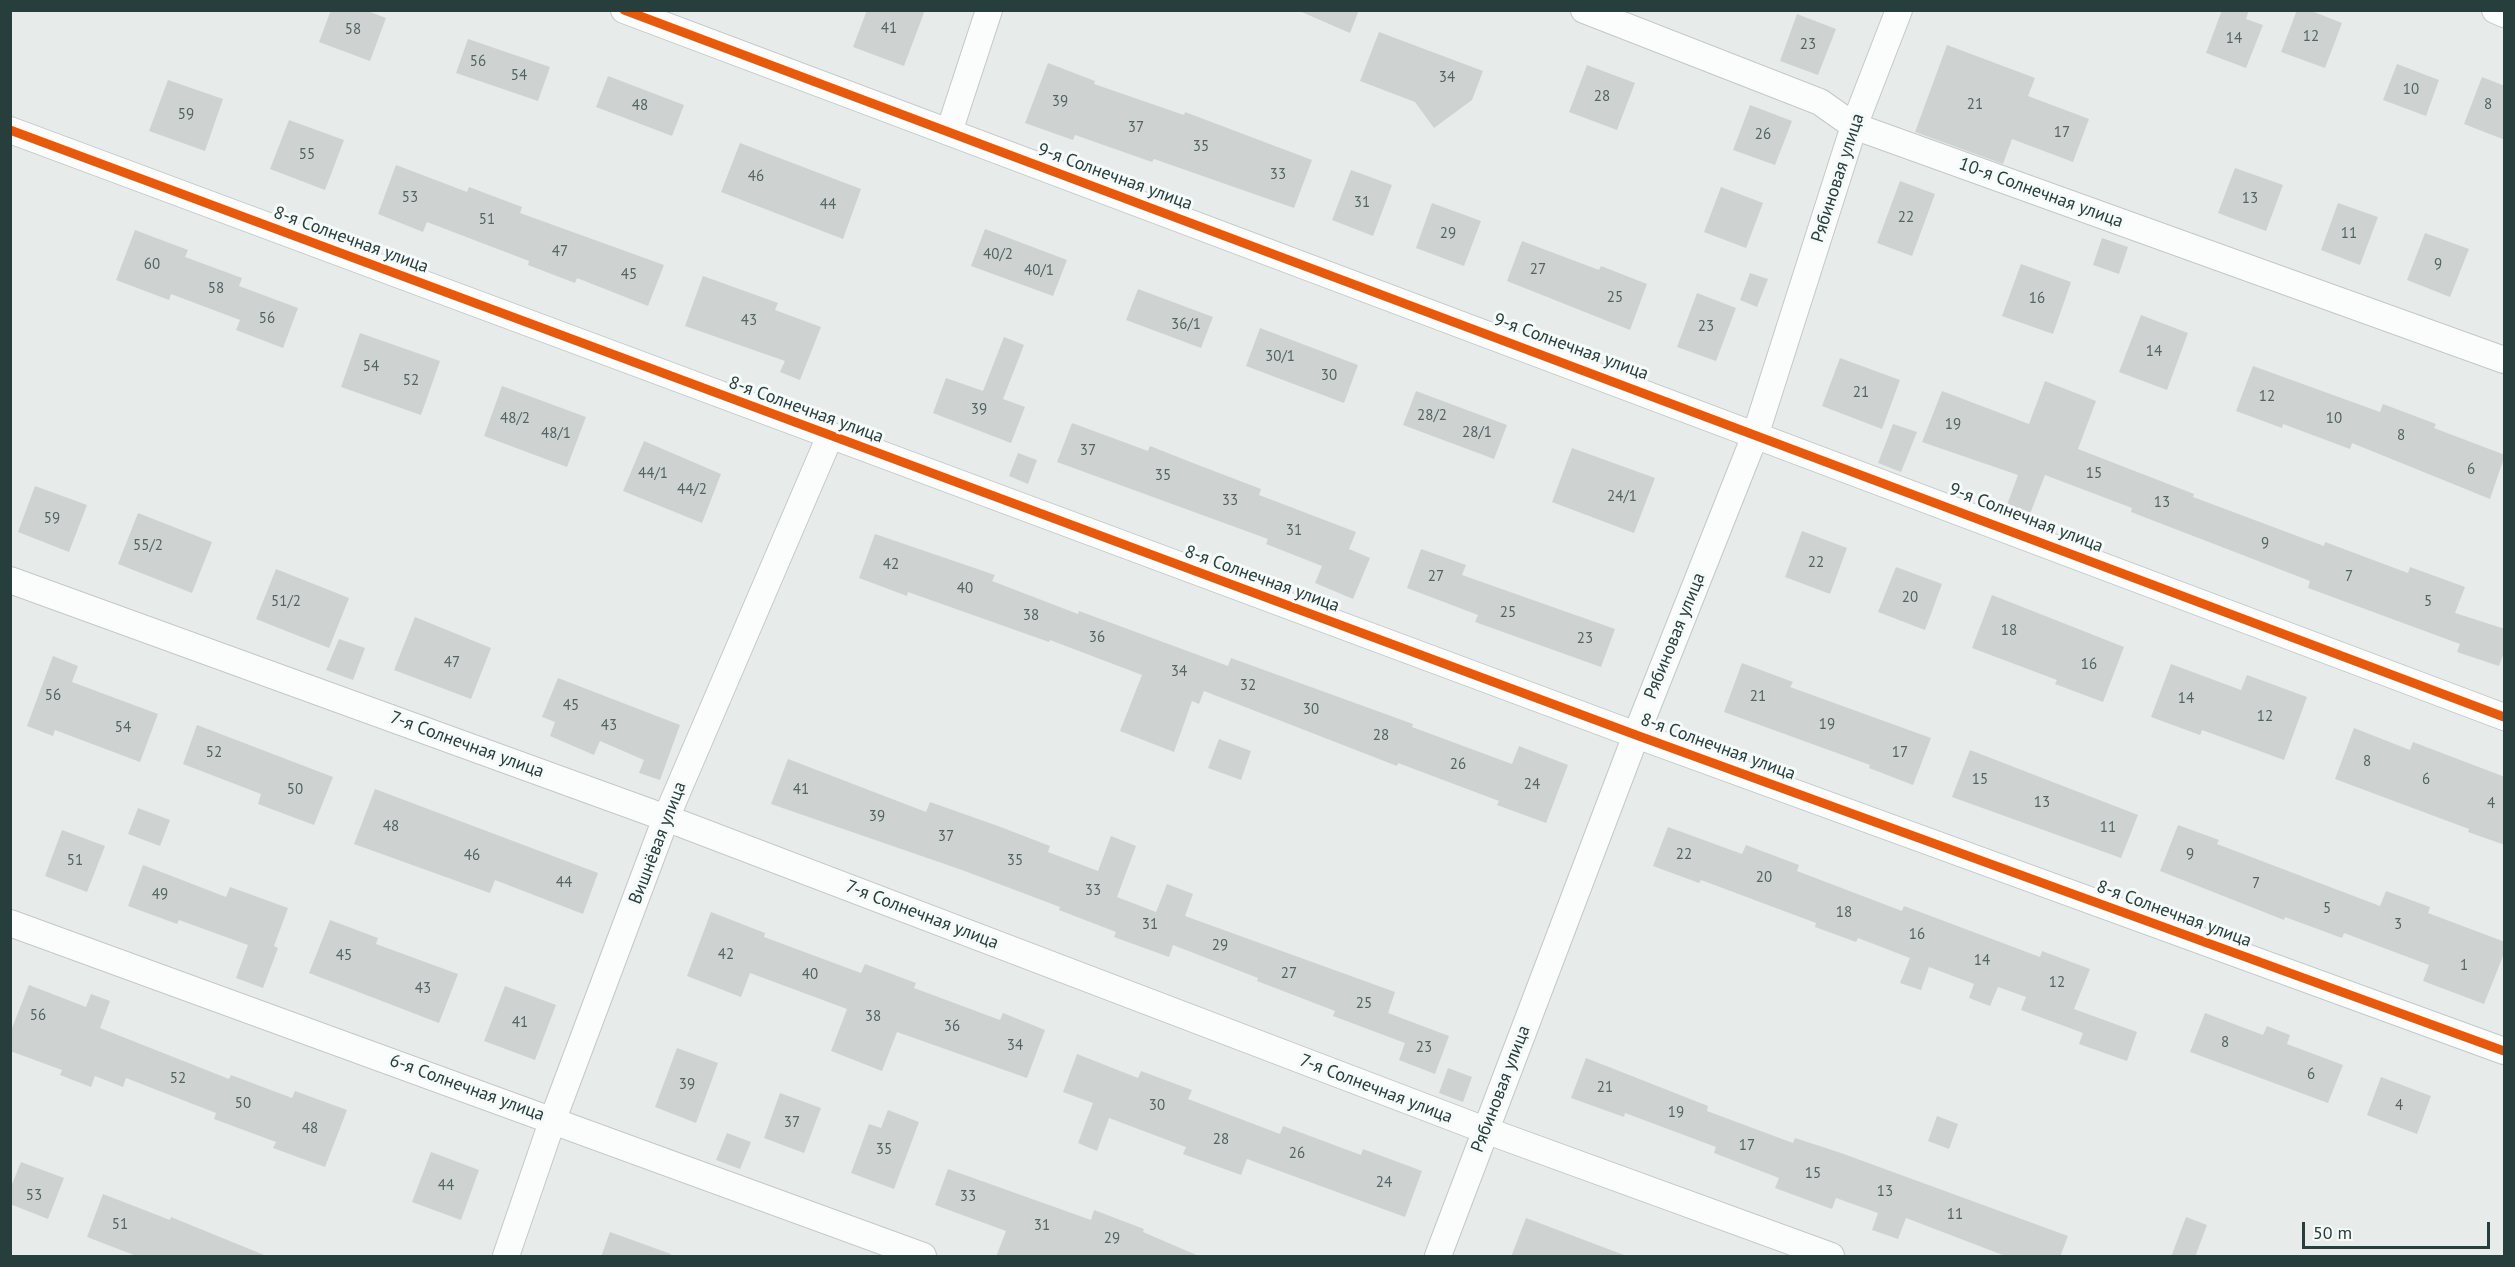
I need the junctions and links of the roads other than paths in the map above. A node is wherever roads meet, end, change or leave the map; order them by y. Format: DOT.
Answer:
graph roads {
  1 [pos="624,10"];
  2 [pos="989,10"];
  3 [pos="1584,10"];
  4 [pos="1899,10"];
  5 [pos="2495,10"];
  6 [pos="2505,14"];
  7 [pos="1854,126"];
  8 [pos="10,130"];
  9 [pos="949,132"];
  10 [pos="2505,360"];
  11 [pos="1755,433"];
  12 [pos="830,436"];
  13 [pos="10,580"];
  14 [pos="2505,717"];
  15 [pos="1636,735"];
  16 [pos="666,818"];
  17 [pos="10,923"];
  18 [pos="2505,1052"];
  19 [pos="553,1119"];
  20 [pos="1485,1130"];
  21 [pos="506,1257"];
  22 [pos="923,1257"];
  23 [pos="1438,1257"];
  24 [pos="1832,1257"];
  1 -- 9 [label="street, 9-я Солнечная улица"];
  2 -- 9 [label="street"];
  3 -- 7 [label="street, 10-я Солнечная улица"];
  4 -- 7 [label="street, Рябиновая улица"];
  5 -- 6 [label="street"];
  7 -- 10 [label="street, 10-я Солнечная улица"];
  7 -- 11 [label="street, Рябиновая улица"];
  8 -- 12 [label="street, 8-я Солнечная улица"];
  9 -- 11 [label="street, 9-я Солнечная улица"];
  11 -- 14 [label="street, 9-я Солнечная улица"];
  11 -- 15 [label="street, Рябиновая улица"];
  12 -- 15 [label="street, 8-я Солнечная улица"];
  12 -- 16 [label="street, Вишнёвая улица"];
  13 -- 16 [label="street, 7-я Солнечная улица"];
  15 -- 18 [label="street, 8-я Солнечная улица"];
  15 -- 20 [label="street, Рябиновая улица"];
  16 -- 19 [label="street, Вишнёвая улица"];
  16 -- 20 [label="street, 7-я Солнечная улица"];
  17 -- 19 [label="street, 6-я Солнечная улица"];
  19 -- 21 [label="street, Вишнёвая улица"];
  19 -- 22 [label="street, 6-я Солнечная улица"];
  20 -- 23 [label="street, Рябиновая улица"];
  20 -- 24 [label="street, 7-я Солнечная улица"];
}
